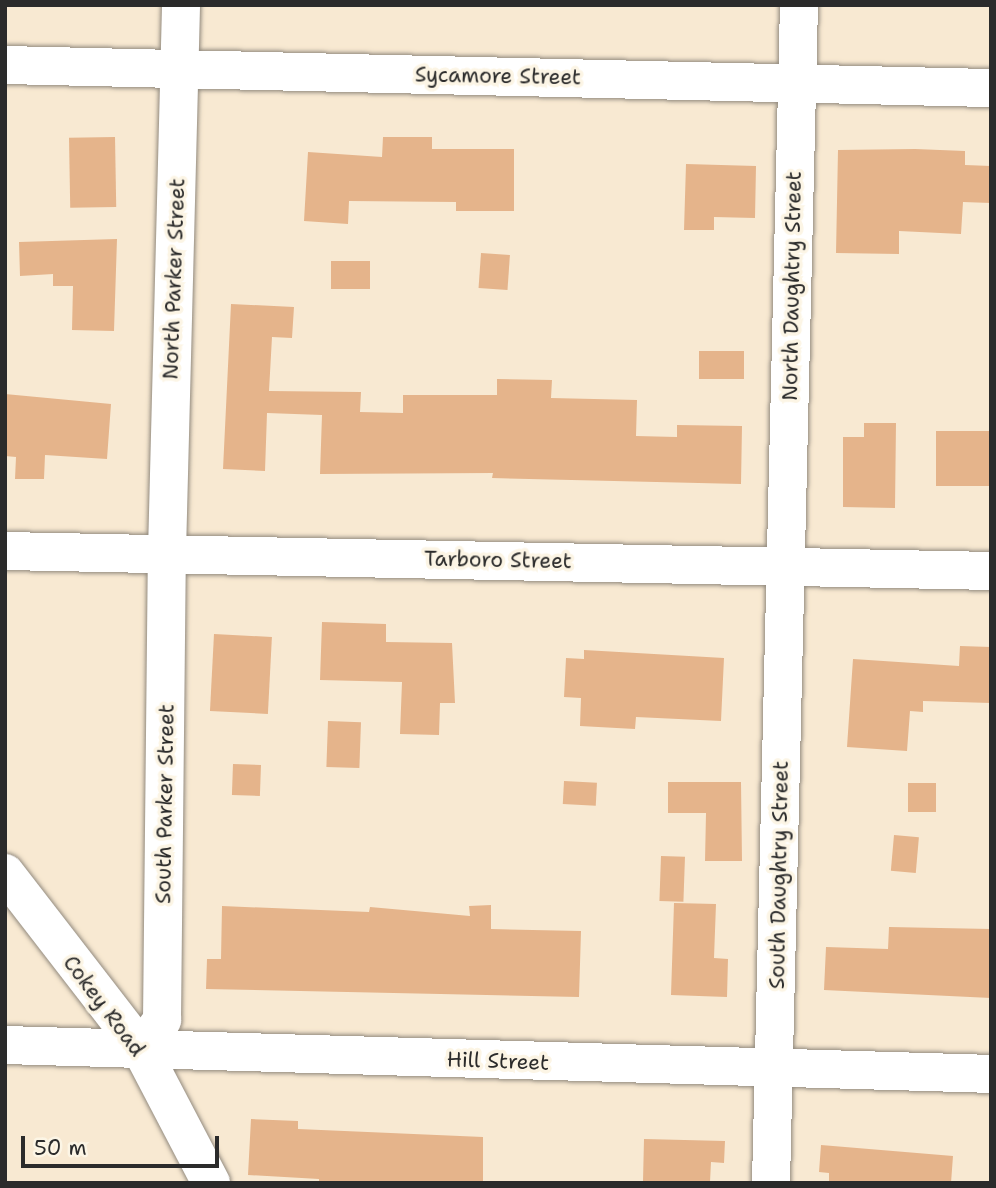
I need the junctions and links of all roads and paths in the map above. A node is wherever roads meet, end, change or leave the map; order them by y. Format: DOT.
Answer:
graph roads {
  1 [pos="181,5"];
  2 [pos="799,5"];
  3 [pos="5,65"];
  4 [pos="180,68"];
  5 [pos="797,84"];
  6 [pos="991,88"];
  7 [pos="5,551"];
  8 [pos="167,552"];
  9 [pos="786,566"];
  10 [pos="991,571"];
  11 [pos="5,873"];
  12 [pos="5,1045"];
  13 [pos="141,1049"];
  14 [pos="774,1069"];
  15 [pos="991,1074"];
  16 [pos="211,1183"];
  17 [pos="771,1183"];
  1 -- 4 [label="street, North Parker Street"];
  2 -- 5 [label="street, North Daughtry Street"];
  3 -- 4 [label="street, Sycamore Street"];
  4 -- 5 [label="street, Sycamore Street"];
  4 -- 8 [label="street, North Parker Street"];
  5 -- 6 [label="street, Sycamore Street"];
  5 -- 9 [label="street, North Daughtry Street"];
  7 -- 8 [label="street, Tarboro Street"];
  8 -- 9 [label="street, Tarboro Street"];
  8 -- 13 [label="street, South Parker Street"];
  9 -- 10 [label="street, Tarboro Street"];
  9 -- 14 [label="street, South Daughtry Street"];
  11 -- 13 [label="street, Cokey Road"];
  12 -- 13 [label="street, Hill Street"];
  13 -- 14 [label="street, Hill Street"];
  13 -- 16 [label="street, Cokey Road"];
  14 -- 15 [label="street, Hill Street"];
  14 -- 17 [label="street, South Daughtry Street"];
}
